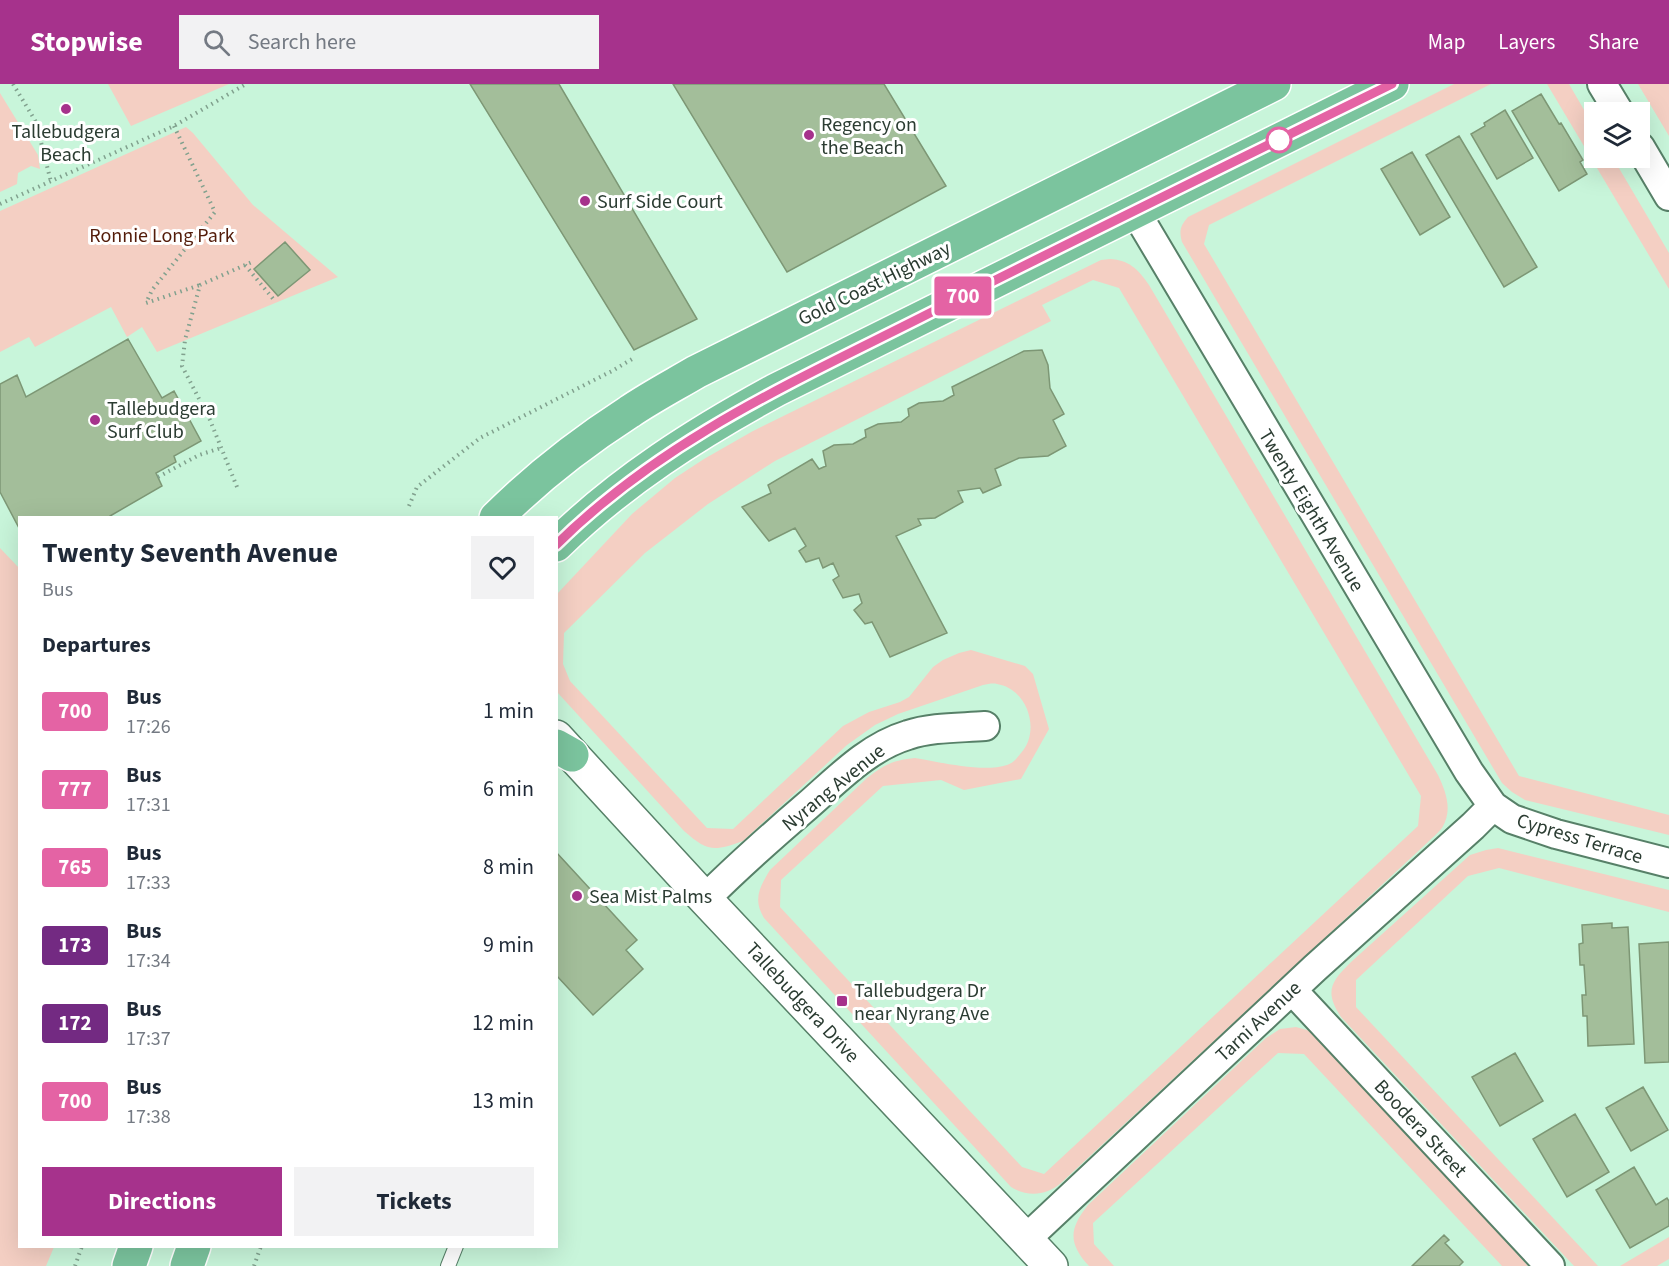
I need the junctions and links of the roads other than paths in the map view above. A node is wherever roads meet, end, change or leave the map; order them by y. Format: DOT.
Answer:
graph roads {
  1 [pos="1274,84"];
  2 [pos="1392,84"];
  3 [pos="1602,84"];
  4 [pos="1613,102"];
  5 [pos="1650,164"];
  6 [pos="1669,196"];
  7 [pos="1135,211"];
  8 [pos="498,516"];
  9 [pos="558,543"];
  10 [pos="985,726"];
  11 [pos="562,746"];
  12 [pos="1493,806"];
  13 [pos="1669,864"];
  14 [pos="705,898"];
  15 [pos="1292,990"];
  16 [pos="1026,1239"];
  17 [pos="135,1248"];
  18 [pos="193,1248"];
  19 [pos="455,1248"];
  20 [pos="129,1266"];
  21 [pos="187,1266"];
  22 [pos="448,1266"];
  23 [pos="1051,1266"];
  24 [pos="1550,1266"];
  1 -- 8 [label="highway, Gold Coast Highway"];
  2 -- 7 [label="highway"];
  3 -- 4 [label="street"];
  5 -- 6 [label="street"];
  7 -- 9 [label="highway"];
  7 -- 12 [label="street, Twenty Eighth Avenue"];
  10 -- 14 [label="street, Nyrang Avenue"];
  11 -- 14 [label="street, Tallebudgera Drive"];
  12 -- 13 [label="street, Cypress Terrace"];
  12 -- 15 [label="street, Tarni Avenue"];
  14 -- 16 [label="street, Tallebudgera Drive"];
  15 -- 16 [label="street, Tarni Avenue"];
  15 -- 24 [label="street, Boodera Street"];
  16 -- 23 [label="street, Tallebudgera Drive"];
  17 -- 20 [label="highway"];
  18 -- 21 [label="highway"];
  19 -- 22 [label="lane"];
}
